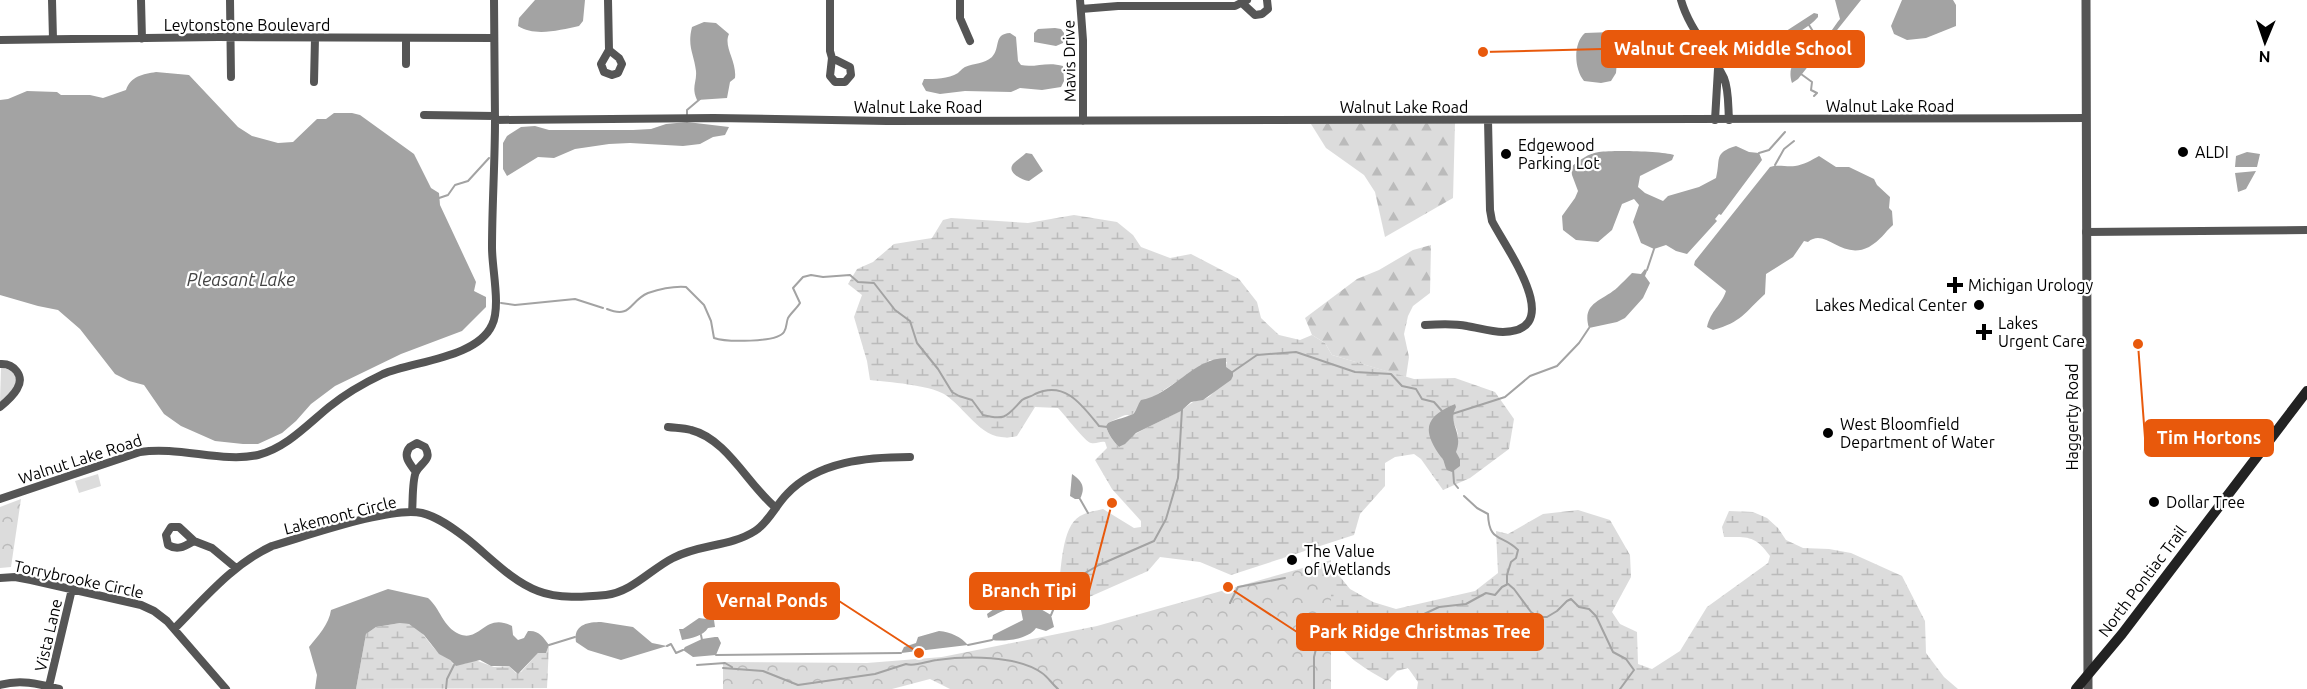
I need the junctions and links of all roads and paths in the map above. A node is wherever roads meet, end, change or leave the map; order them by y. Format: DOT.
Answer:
graph roads {
  1 [pos="52,0"];
  2 [pos="141,0"];
  3 [pos="230,0"];
  4 [pos="494,0"];
  5 [pos="608,0"];
  6 [pos="830,0"];
  7 [pos="960,0"];
  8 [pos="1080,0"];
  9 [pos="1267,0"];
  10 [pos="1681,0"];
  11 [pos="2086,0"];
  12 [pos="1245,2"];
  13 [pos="1081,9"];
  14 [pos="231,37"];
  15 [pos="315,38"];
  16 [pos="406,38"];
  17 [pos="494,38"];
  18 [pos="53,39"];
  19 [pos="142,39"];
  20 [pos="0,40"];
  21 [pos="970,41"];
  22 [pos="609,50"];
  23 [pos="832,58"];
  24 [pos="406,64"];
  25 [pos="1718,69"];
  26 [pos="231,77"];
  27 [pos="314,82"];
  28 [pos="424,116"];
  29 [pos="495,118"];
  30 [pos="2086,118"];
  31 [pos="1488,120"];
  32 [pos="1715,120"];
  33 [pos="1729,120"];
  34 [pos="1083,121"];
  35 [pos="2307,230"];
  36 [pos="2086,232"];
  37 [pos="1425,324"];
  38 [pos="0,364"];
  39 [pos="2307,391"];
  40 [pos="0,407"];
  41 [pos="668,427"];
  42 [pos="910,457"];
  43 [pos="416,472"];
  44 [pos="0,499"];
  45 [pos="776,508"];
  46 [pos="412,512"];
  47 [pos="194,542"];
  48 [pos="236,568"];
  49 [pos="0,578"];
  50 [pos="72,589"];
  51 [pos="174,629"];
  52 [pos="2088,675"];
  53 [pos="0,685"];
  54 [pos="50,686"];
  55 [pos="59,689"];
  56 [pos="226,689"];
  57 [pos="2076,689"];
  58 [pos="2088,689"];
  1 -- 18 [label="street"];
  2 -- 19 [label="street"];
  3 -- 14 [label="street"];
  4 -- 17 [label="street"];
  5 -- 22 [label="street"];
  6 -- 23 [label="street"];
  7 -- 21 [label="street"];
  8 -- 13 [label="street, Mavis Drive"];
  9 -- 12 [label="street"];
  10 -- 25 [label="street"];
  11 -- 30 [label="street, Haggerty Road"];
  12 -- 13 [label="street"];
  13 -- 34 [label="street, Mavis Drive"];
  14 -- 15 [label="street, Leytonstone Boulevard"];
  14 -- 19 [label="street, Leytonstone Boulevard"];
  14 -- 26 [label="street"];
  15 -- 16 [label="street, Leytonstone Boulevard"];
  15 -- 27 [label="street"];
  16 -- 17 [label="street, Leytonstone Boulevard"];
  16 -- 24 [label="street"];
  17 -- 29 [label="street"];
  18 -- 19 [label="street, Leytonstone Boulevard"];
  18 -- 20 [label="street, Leytonstone Boulevard"];
  25 -- 32 [label="street"];
  25 -- 33 [label="street"];
  28 -- 29 [label="street"];
  29 -- 34 [label="street, Walnut Lake Road"];
  29 -- 44 [label="street, Walnut Lake Road"];
  30 -- 33 [label="street, Walnut Lake Road"];
  30 -- 36 [label="street, Haggerty Road"];
  31 -- 32 [label="street, Walnut Lake Road"];
  31 -- 34 [label="street, Walnut Lake Road"];
  31 -- 37 [label="street"];
  32 -- 33 [label="street, Walnut Lake Road"];
  35 -- 36 [label="street"];
  36 -- 52 [label="street, Haggerty Road"];
  38 -- 40 [label="street"];
  39 -- 52 [label="main road, North Pontiac Trail"];
  41 -- 45 [label="street"];
  42 -- 45 [label="street, Lakemont Circle"];
  43 -- 46 [label="street"];
  45 -- 46 [label="street, Lakemont Circle"];
  46 -- 48 [label="street, Lakemont Circle"];
  47 -- 48 [label="street"];
  48 -- 51 [label="street, Lakemont Circle"];
  49 -- 50 [label="street, Torrybrooke Circle"];
  50 -- 51 [label="street, Torrybrooke Circle"];
  50 -- 54 [label="street, Vista Lane"];
  51 -- 56 [label="street, Torrybrooke Circle"];
  52 -- 57 [label="main road, North Pontiac Trail"];
  52 -- 58 [label="street, Haggerty Road"];
  53 -- 54 [label="street"];
  54 -- 55 [label="street"];
}
